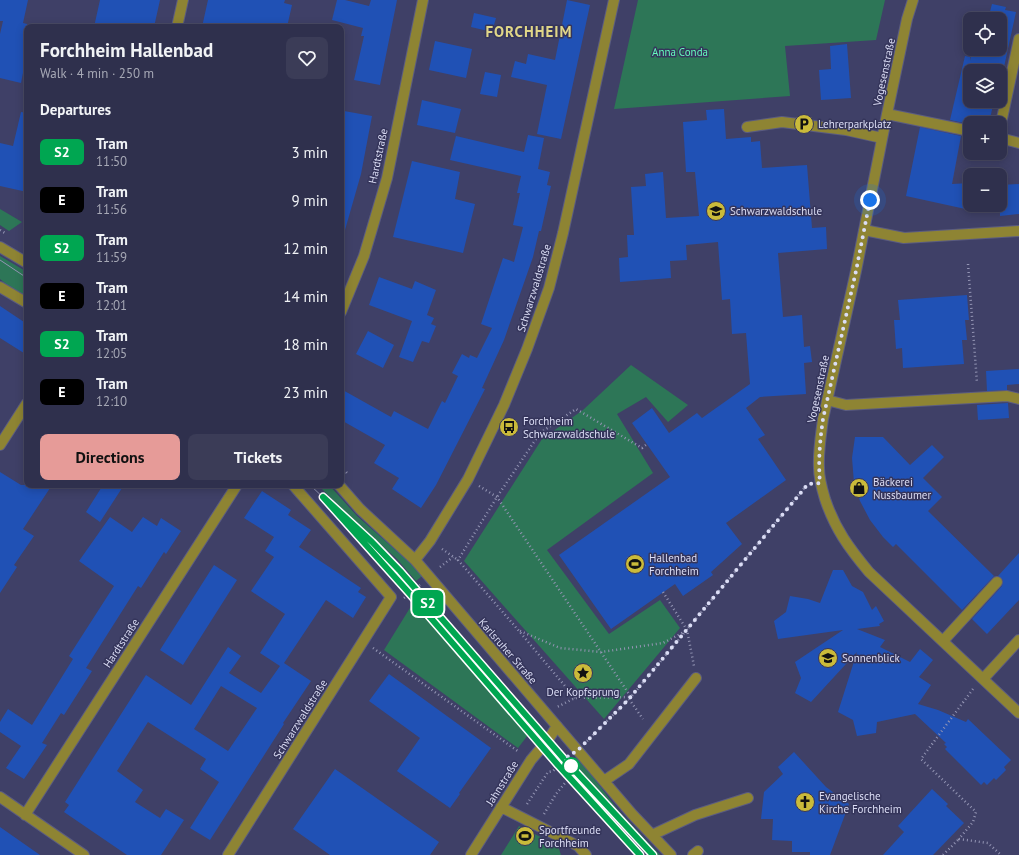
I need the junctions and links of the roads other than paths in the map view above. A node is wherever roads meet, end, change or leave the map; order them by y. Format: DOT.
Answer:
graph roads {
  1 [pos="183,0"];
  2 [pos="423,0"];
  3 [pos="614,0"];
  4 [pos="913,0"];
  5 [pos="178,24"];
  6 [pos="1019,39"];
  7 [pos="887,114"];
  8 [pos="1003,116"];
  9 [pos="747,127"];
  10 [pos="963,130"];
  11 [pos="882,138"];
  12 [pos="1007,140"];
  13 [pos="1019,143"];
  14 [pos="864,230"];
  15 [pos="1019,231"];
  16 [pos="0,247"];
  17 [pos="24,261"];
  18 [pos="0,287"];
  19 [pos="24,302"];
  20 [pos="344,305"];
  21 [pos="1019,398"];
  22 [pos="827,400"];
  23 [pos="24,408"];
  24 [pos="0,445"];
  25 [pos="235,488"];
  26 [pos="296,488"];
  27 [pos="342,488"];
  28 [pos="415,560"];
  29 [pos="997,582"];
  30 [pos="1019,640"];
  31 [pos="943,641"];
  32 [pos="696,678"];
  33 [pos="982,678"];
  34 [pos="1019,713"];
  35 [pos="557,726"];
  36 [pos="604,781"];
  37 [pos="0,797"];
  38 [pos="748,798"];
  39 [pos="501,807"];
  40 [pos="25,815"];
  41 [pos="652,835"];
  42 [pos="84,855"];
  43 [pos="228,855"];
  44 [pos="471,855"];
  45 [pos="586,855"];
  46 [pos="671,855"];
  1 -- 5 [label="street"];
  2 -- 20 [label="street, Hardtstraße"];
  3 -- 28 [label="street, Schwarzwaldstraße"];
  4 -- 7 [label="street, Vogesenstraße"];
  6 -- 8 [label="street"];
  7 -- 10 [label="street"];
  7 -- 11 [label="street, Vogesenstraße"];
  9 -- 11 [label="street"];
  11 -- 14 [label="street, Vogesenstraße"];
  12 -- 13 [label="street"];
  14 -- 15 [label="street"];
  14 -- 22 [label="street, Vogesenstraße"];
  16 -- 17 [label="street"];
  18 -- 19 [label="street"];
  21 -- 22 [label="street"];
  22 -- 31 [label="street, Vogesenstraße"];
  23 -- 24 [label="street"];
  25 -- 40 [label="street, Hardtstraße"];
  26 -- 43 [label="street, Schwarzwaldstraße"];
  27 -- 28 [label="street, Karlsruher Straße"];
  28 -- 35 [label="street, Karlsruher Straße"];
  29 -- 31 [label="street"];
  30 -- 33 [label="street"];
  31 -- 33 [label="street, Vogesenstraße"];
  32 -- 36 [label="street"];
  33 -- 34 [label="street, Vogesenstraße"];
  35 -- 36 [label="street, Karlsruher Straße"];
  35 -- 39 [label="street, Jahnstraße"];
  36 -- 41 [label="street, Karlsruher Straße"];
  37 -- 40 [label="street"];
  38 -- 41 [label="street"];
  39 -- 44 [label="street, Jahnstraße"];
  39 -- 45 [label="street"];
  40 -- 42 [label="street"];
  41 -- 46 [label="street, Karlsruher Straße"];
}
